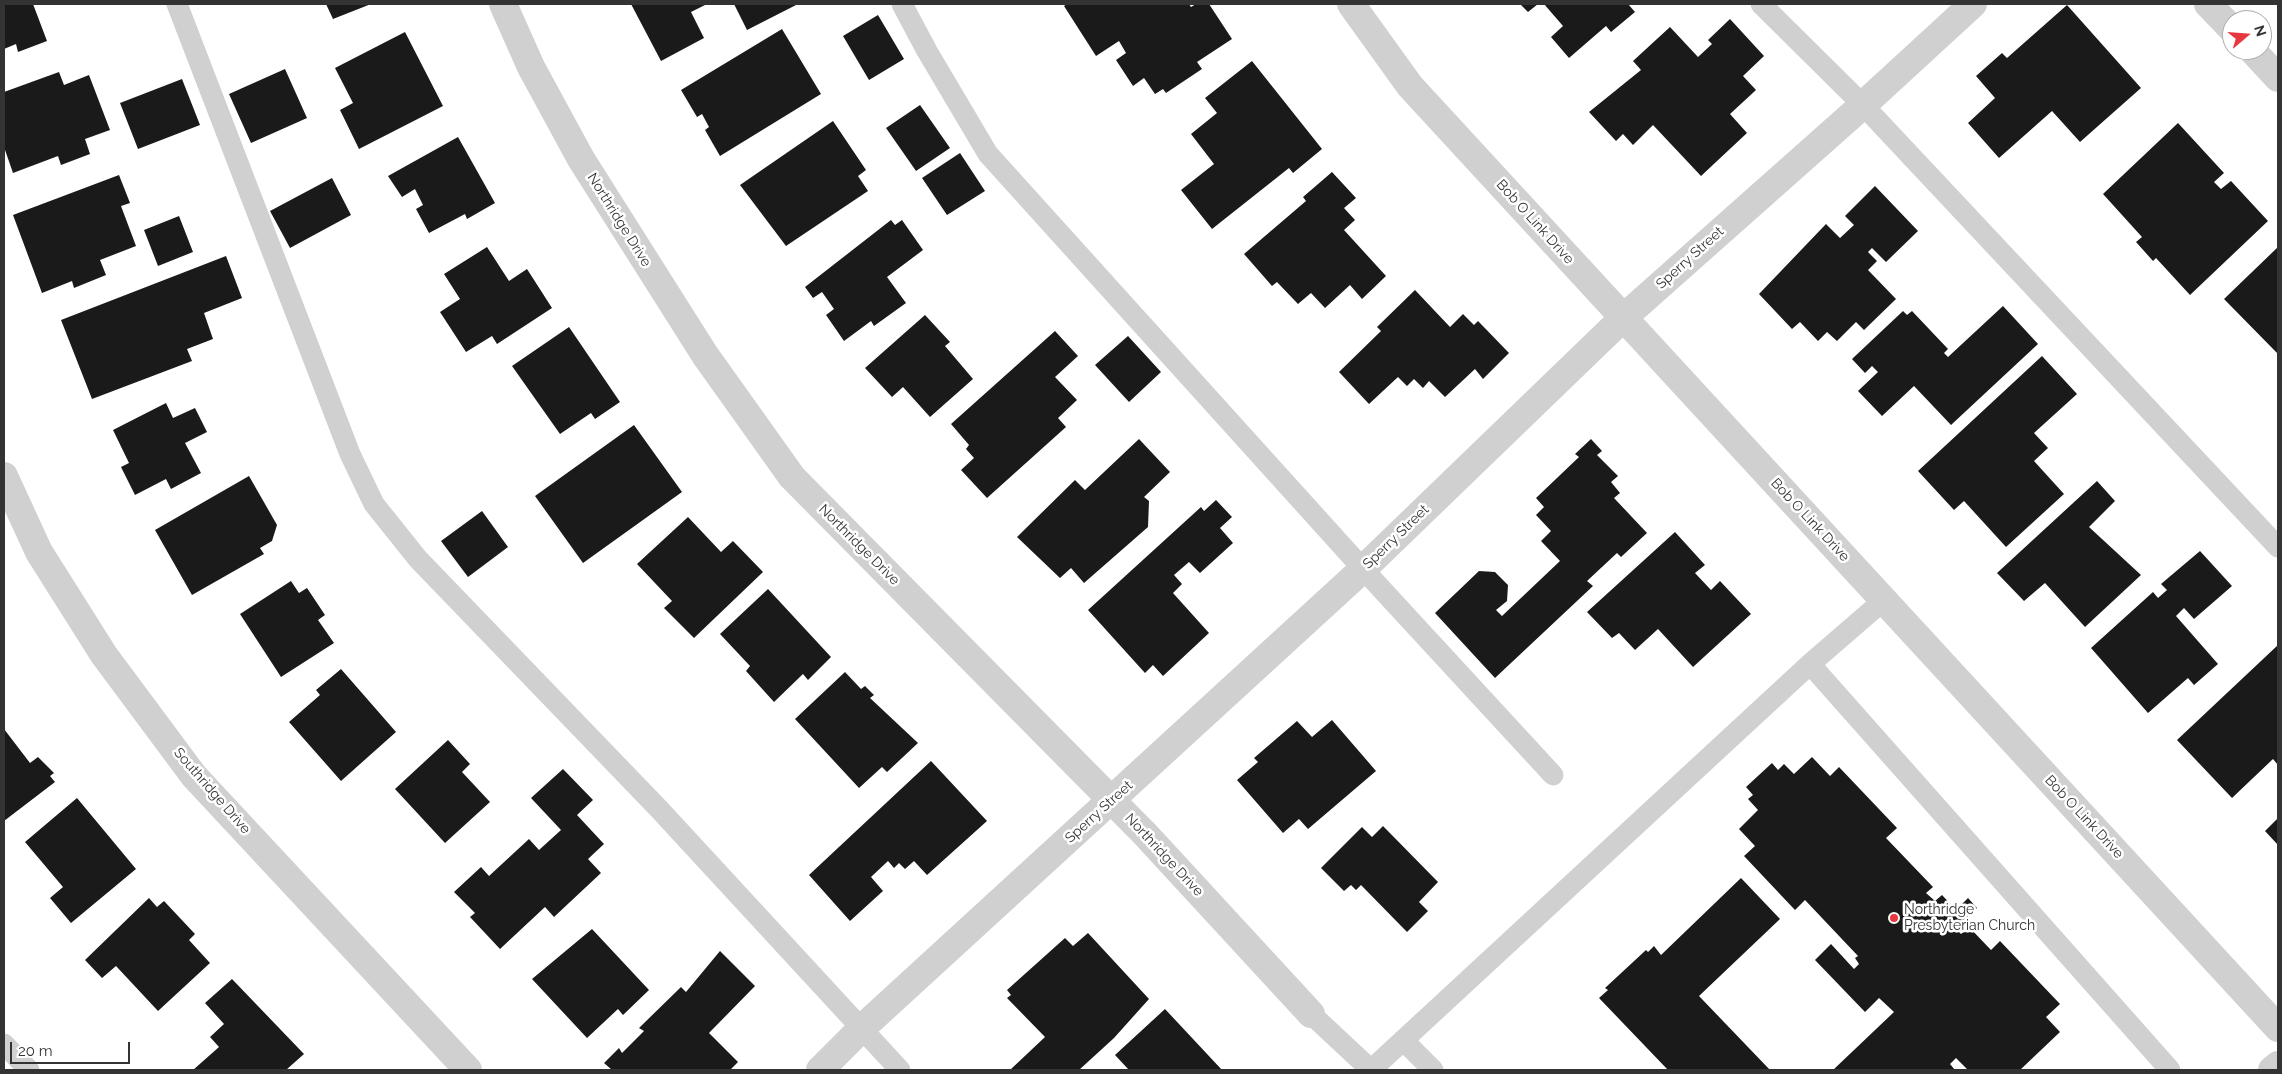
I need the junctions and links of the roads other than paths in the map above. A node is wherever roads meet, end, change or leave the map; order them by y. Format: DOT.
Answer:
graph roads {
  1 [pos="177,4"];
  2 [pos="503,4"];
  3 [pos="902,4"];
  4 [pos="1351,4"];
  5 [pos="1761,4"];
  6 [pos="1973,4"];
  7 [pos="2208,4"];
  8 [pos="2222,19"];
  9 [pos="2261,60"];
  10 [pos="2278,78"];
  11 [pos="1863,105"];
  12 [pos="1623,318"];
  13 [pos="4,476"];
  14 [pos="2278,547"];
  15 [pos="1363,569"];
  16 [pos="1884,600"];
  17 [pos="1810,664"];
  18 [pos="1553,775"];
  19 [pos="1112,801"];
  20 [pos="1311,1014"];
  21 [pos="862,1028"];
  22 [pos="2278,1028"];
  23 [pos="1403,1040"];
  24 [pos="4,1044"];
  25 [pos="2278,1065"];
  26 [pos="29,1070"];
  27 [pos="468,1070"];
  28 [pos="820,1070"];
  29 [pos="900,1070"];
  30 [pos="1433,1070"];
  31 [pos="2170,1070"];
  32 [pos="2272,1070"];
  1 -- 21 [label="lane"];
  2 -- 19 [label="street, Northridge Drive"];
  3 -- 15 [label="lane"];
  4 -- 12 [label="street, Bob O Link Drive"];
  5 -- 11 [label="lane"];
  6 -- 11 [label="street, Sperry Street"];
  7 -- 8 [label="street"];
  9 -- 10 [label="street"];
  11 -- 12 [label="street, Sperry Street"];
  11 -- 14 [label="lane"];
  12 -- 15 [label="street, Sperry Street"];
  12 -- 16 [label="street, Bob O Link Drive"];
  13 -- 27 [label="street, Southridge Drive"];
  15 -- 18 [label="lane"];
  15 -- 19 [label="street, Sperry Street"];
  16 -- 17 [label="lane"];
  16 -- 22 [label="street, Bob O Link Drive"];
  17 -- 23 [label="lane"];
  17 -- 31 [label="lane"];
  19 -- 20 [label="street, Northridge Drive"];
  19 -- 21 [label="street, Sperry Street"];
  20 -- 23 [label="lane"];
  21 -- 28 [label="street, Sperry Street"];
  21 -- 29 [label="lane"];
  23 -- 30 [label="lane"];
  24 -- 26 [label="lane"];
  25 -- 32 [label="street"];
}
